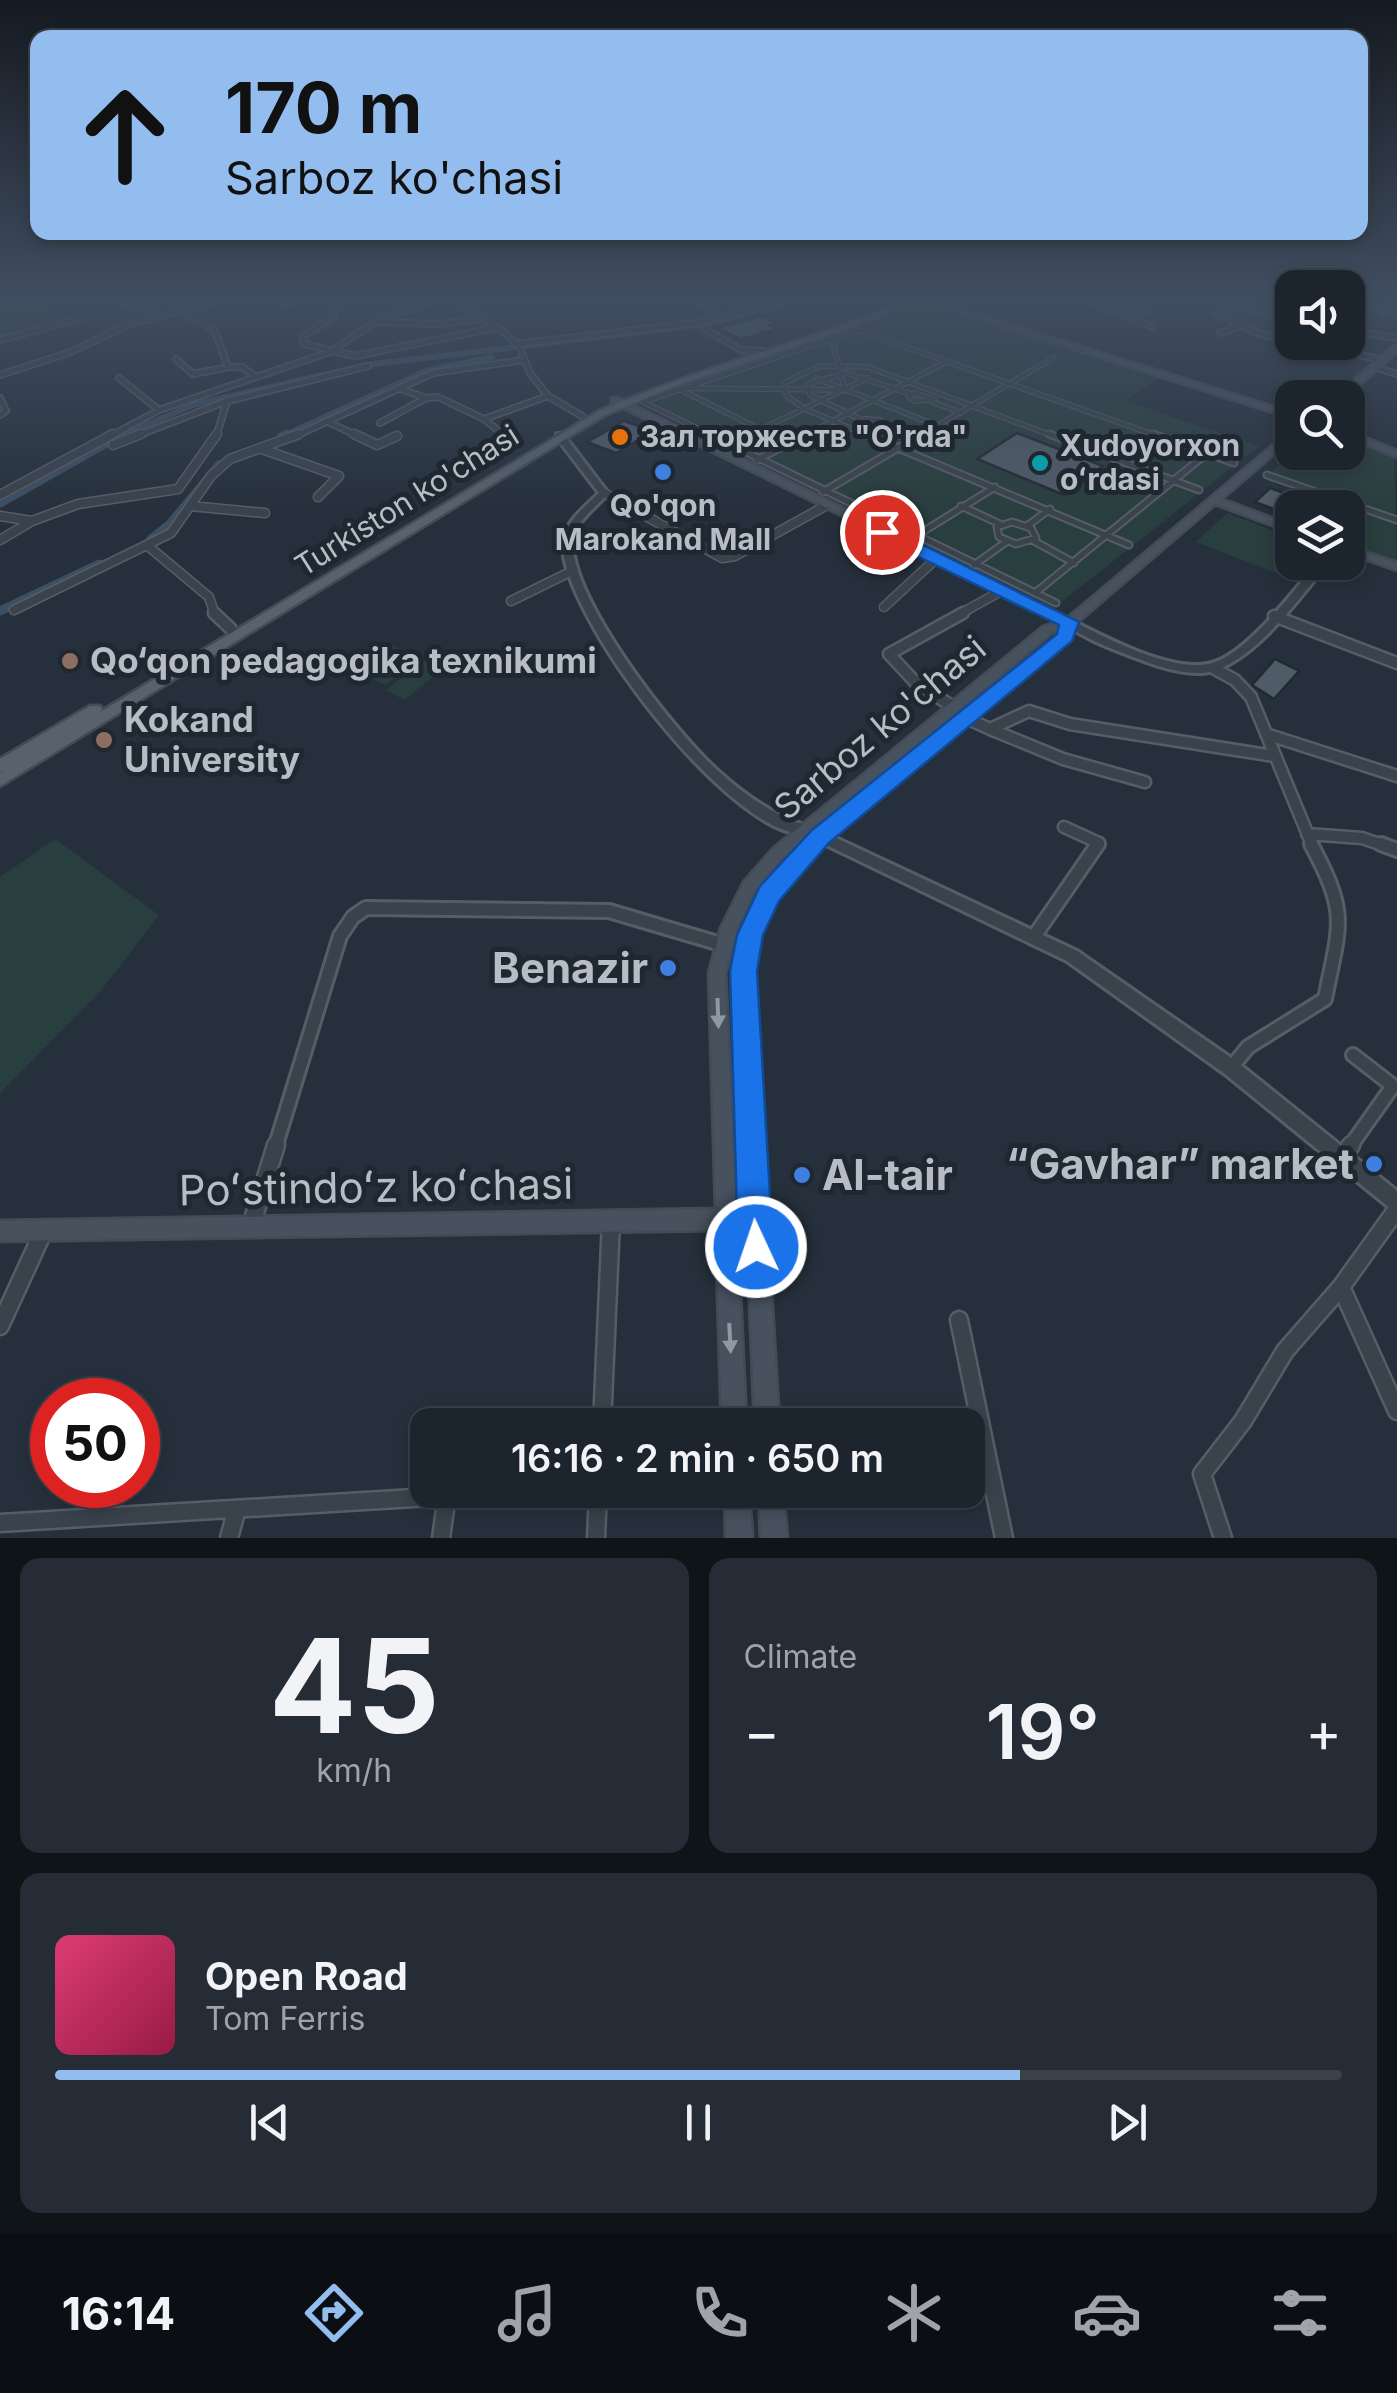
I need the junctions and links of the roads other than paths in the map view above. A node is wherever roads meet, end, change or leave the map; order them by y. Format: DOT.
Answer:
graph roads {
  1 [pos="187,370"];
  2 [pos="214,370"];
  3 [pos="247,370"];
  4 [pos="277,370"];
  5 [pos="349,370"];
  6 [pos="447,370"];
  7 [pos="532,370"];
  8 [pos="709,370"];
  9 [pos="721,370"];
  10 [pos="735,370"];
  11 [pos="795,370"];
  12 [pos="813,370"];
  13 [pos="842,370"];
  14 [pos="868,370"];
  15 [pos="932,370"];
  16 [pos="966,370"];
  17 [pos="1034,370"];
  18 [pos="1144,370"];
  19 [pos="800,372"];
  20 [pos="880,372"];
  21 [pos="842,374"];
  22 [pos="256,377"];
  23 [pos="119,378"];
  24 [pos="817,378"];
  25 [pos="868,378"];
  26 [pos="908,382"];
  27 [pos="1010,384"];
  28 [pos="398,388"];
  29 [pos="677,388"];
  30 [pos="895,388"];
  31 [pos="783,390"];
  32 [pos="808,390"];
  33 [pos="845,390"];
  34 [pos="224,394"];
  35 [pos="911,394"];
  36 [pos="548,396"];
  37 [pos="0,398"];
  38 [pos="426,398"];
  39 [pos="872,400"];
  40 [pos="915,401"];
  41 [pos="932,401"];
  42 [pos="619,402"];
  43 [pos="820,402"];
  44 [pos="973,405"];
  45 [pos="806,409"];
  46 [pos="159,410"];
  47 [pos="898,410"];
  48 [pos="1275,411"];
  49 [pos="961,413"];
  50 [pos="848,414"];
  51 [pos="0,415"];
  52 [pos="582,416"];
  53 [pos="484,419"];
  54 [pos="835,420"];
  55 [pos="862,420"];
  56 [pos="880,420"];
  57 [pos="326,421"];
  58 [pos="380,423"];
  59 [pos="939,426"];
  60 [pos="882,428"];
  61 [pos="760,430"];
  62 [pos="951,431"];
  63 [pos="397,436"];
  64 [pos="560,436"];
  65 [pos="507,438"];
  66 [pos="915,440"];
  67 [pos="1365,441"];
  68 [pos="789,444"];
  69 [pos="113,446"];
  70 [pos="901,448"];
  71 [pos="262,449"];
  72 [pos="1275,449"];
  73 [pos="1207,453"];
  74 [pos="1397,454"];
  75 [pos="757,460"];
  76 [pos="1234,463"];
  77 [pos="1268,475"];
  78 [pos="1172,480"];
  79 [pos="995,487"];
  80 [pos="182,488"];
  81 [pos="200,489"];
  82 [pos="1198,490"];
  83 [pos="604,492"];
  84 [pos="823,492"];
  85 [pos="0,495"];
  86 [pos="318,497"];
  87 [pos="1214,500"];
  88 [pos="190,506"];
  89 [pos="827,506"];
  90 [pos="961,506"];
  91 [pos="1050,510"];
  92 [pos="265,513"];
  93 [pos="0,516"];
  94 [pos="32,520"];
  95 [pos="1397,520"];
  96 [pos="1275,523"];
  97 [pos="1000,524"];
  98 [pos="1027,526"];
  99 [pos="1107,535"];
  100 [pos="916,536"];
  101 [pos="0,540"];
  102 [pos="1006,542"];
  103 [pos="1034,542"];
  104 [pos="1129,545"];
  105 [pos="148,546"];
  106 [pos="1365,556"];
  107 [pos="937,558"];
  108 [pos="1074,563"];
  109 [pos="974,565"];
  110 [pos="1397,566"];
  111 [pos="574,570"];
  112 [pos="1307,580"];
  113 [pos="1003,590"];
  114 [pos="1036,593"];
  115 [pos="511,600"];
  116 [pos="1056,604"];
  117 [pos="884,607"];
  118 [pos="14,610"];
  119 [pos="1274,616"];
  120 [pos="1070,622"];
  121 [pos="231,629"];
  122 [pos="1397,663"];
  123 [pos="1213,668"];
  124 [pos="952,706"];
  125 [pos="968,718"];
  126 [pos="990,729"];
  127 [pos="1266,734"];
  128 [pos="1274,756"];
  129 [pos="0,766"];
  130 [pos="1397,776"];
  131 [pos="0,780"];
  132 [pos="1145,782"];
  133 [pos="1064,827"];
  134 [pos="802,830"];
  135 [pos="1307,834"];
  136 [pos="820,836"];
  137 [pos="1397,850"];
  138 [pos="1033,938"];
  139 [pos="724,945"];
  140 [pos="1353,1054"];
  141 [pos="1231,1068"];
  142 [pos="1342,1158"];
  143 [pos="1397,1206"];
  144 [pos="754,1219"];
  145 [pos="724,1220"];
  146 [pos="610,1221"];
  147 [pos="251,1226"];
  148 [pos="45,1229"];
  149 [pos="0,1231"];
  150 [pos="1341,1287"];
  151 [pos="959,1320"];
  152 [pos="0,1326"];
  153 [pos="603,1408"];
  154 [pos="733,1408"];
  155 [pos="766,1408"];
  156 [pos="1397,1411"];
  157 [pos="597,1508"];
  158 [pos="738,1508"];
  159 [pos="772,1508"];
  160 [pos="237,1509"];
  161 [pos="0,1523"];
  162 [pos="229,1538"];
  163 [pos="441,1538"];
  164 [pos="596,1538"];
  165 [pos="740,1538"];
  166 [pos="774,1538"];
  167 [pos="1004,1538"];
  168 [pos="1223,1538"];
  1 -- 2 [label="street"];
  3 -- 22 [label="street"];
  4 -- 22 [label="street"];
  5 -- 34 [label="street"];
  6 -- 28 [label="street"];
  7 -- 36 [label="street"];
  8 -- 42 [label="main road, Turkiston ko'chasi"];
  9 -- 42 [label="main road, Turkiston ko'chasi"];
  10 -- 29 [label="street"];
  11 -- 19 [label="street"];
  12 -- 19 [label="street"];
  13 -- 21 [label="street"];
  14 -- 20 [label="street"];
  15 -- 26 [label="street"];
  16 -- 27 [label="street"];
  17 -- 27 [label="street"];
  18 -- 48 [label="main road"];
  19 -- 24 [label="street"];
  19 -- 31 [label="street"];
  20 -- 25 [label="street"];
  20 -- 26 [label="street"];
  21 -- 24 [label="street"];
  21 -- 25 [label="street"];
  21 -- 33 [label="street"];
  22 -- 34 [label="street"];
  23 -- 46 [label="street"];
  24 -- 32 [label="street"];
  24 -- 33 [label="street"];
  25 -- 30 [label="street"];
  25 -- 33 [label="street"];
  26 -- 30 [label="street"];
  26 -- 44 [label="street"];
  27 -- 44 [label="street"];
  27 -- 73 [label="street"];
  28 -- 38 [label="street"];
  28 -- 57 [label="street"];
  29 -- 31 [label="street"];
  29 -- 61 [label="street"];
  29 -- 75 [label="street"];
  30 -- 35 [label="street"];
  30 -- 39 [label="street"];
  31 -- 32 [label="street"];
  31 -- 45 [label="street"];
  32 -- 33 [label="street"];
  32 -- 43 [label="street"];
  33 -- 39 [label="street"];
  33 -- 43 [label="street"];
  34 -- 46 [label="street"];
  34 -- 69 [label="street"];
  34 -- 80 [label="street"];
  35 -- 40 [label="street"];
  35 -- 41 [label="street"];
  36 -- 52 [label="street"];
  36 -- 53 [label="street"];
  37 -- 51 [label="street"];
  38 -- 53 [label="street"];
  38 -- 58 [label="street"];
  39 -- 47 [label="street"];
  39 -- 50 [label="street"];
  40 -- 41 [label="street"];
  40 -- 47 [label="street"];
  41 -- 49 [label="street"];
  42 -- 52 [label="main road, Turkiston ko'chasi"];
  42 -- 64 [label="main road, Turkiston ko'chasi"];
  42 -- 89 [label="main road"];
  43 -- 45 [label="street"];
  43 -- 50 [label="street"];
  44 -- 49 [label="street"];
  44 -- 78 [label="street"];
  45 -- 54 [label="street"];
  45 -- 61 [label="street"];
  46 -- 85 [label="street"];
  47 -- 56 [label="street"];
  47 -- 59 [label="street"];
  49 -- 59 [label="street"];
  50 -- 54 [label="street"];
  50 -- 55 [label="street"];
  52 -- 121 [label="main road, Turkiston ko'chasi"];
  53 -- 65 [label="street"];
  54 -- 68 [label="street"];
  54 -- 70 [label="street"];
  55 -- 56 [label="street"];
  55 -- 60 [label="street"];
  56 -- 60 [label="street"];
  57 -- 63 [label="street"];
  57 -- 71 [label="street"];
  59 -- 62 [label="street"];
  59 -- 66 [label="street"];
  60 -- 66 [label="street"];
  61 -- 68 [label="street"];
  64 -- 83 [label="street"];
  64 -- 131 [label="main road, Turkiston ko'chasi"];
  66 -- 70 [label="street"];
  67 -- 74 [label="main road"];
  68 -- 75 [label="street"];
  70 -- 79 [label="street"];
  70 -- 84 [label="street"];
  71 -- 81 [label="street"];
  71 -- 86 [label="street"];
  72 -- 87 [label="main road"];
  73 -- 76 [label="street"];
  73 -- 78 [label="street"];
  75 -- 84 [label="street"];
  77 -- 95 [label="street"];
  78 -- 82 [label="street"];
  78 -- 99 [label="street"];
  79 -- 90 [label="street"];
  79 -- 91 [label="street"];
  80 -- 81 [label="street"];
  80 -- 94 [label="street"];
  81 -- 88 [label="street"];
  83 -- 89 [label="street"];
  83 -- 111 [label="street"];
  84 -- 100 [label="street"];
  87 -- 96 [label="main road"];
  87 -- 120 [label="main road"];
  88 -- 92 [label="street"];
  88 -- 105 [label="street"];
  89 -- 107 [label="main road"];
  90 -- 97 [label="street"];
  90 -- 100 [label="street"];
  91 -- 98 [label="street"];
  91 -- 99 [label="street"];
  93 -- 94 [label="street"];
  94 -- 101 [label="street"];
  97 -- 98 [label="street"];
  97 -- 102 [label="street"];
  98 -- 103 [label="street"];
  99 -- 104 [label="street"];
  99 -- 108 [label="street"];
  100 -- 109 [label="street"];
  102 -- 103 [label="street"];
  102 -- 109 [label="street"];
  103 -- 108 [label="street"];
  105 -- 118 [label="street"];
  105 -- 121 [label="street"];
  106 -- 110 [label="main road"];
  107 -- 113 [label="main road"];
  107 -- 117 [label="street"];
  108 -- 114 [label="street"];
  109 -- 114 [label="street"];
  111 -- 115 [label="street"];
  111 -- 134 [label="street"];
  112 -- 119 [label="street"];
  113 -- 120 [label="main road"];
  113 -- 124 [label="street"];
  114 -- 116 [label="street"];
  119 -- 122 [label="street"];
  119 -- 123 [label="street"];
  120 -- 123 [label="street"];
  120 -- 124 [label="main road, Sarboz ko'chasi"];
  120 -- 125 [label="main road, Sarboz ko'chasi"];
  121 -- 129 [label="main road, Turkiston ko'chasi"];
  123 -- 127 [label="street"];
  124 -- 134 [label="main road, Sarboz ko'chasi"];
  125 -- 126 [label="street"];
  125 -- 136 [label="main road, Sarboz ko'chasi"];
  126 -- 128 [label="street"];
  126 -- 132 [label="street"];
  127 -- 128 [label="street"];
  127 -- 130 [label="street"];
  128 -- 135 [label="street"];
  133 -- 138 [label="street"];
  134 -- 139 [label="main road, Sarboz ko'chasi"];
  135 -- 137 [label="street"];
  135 -- 141 [label="street"];
  136 -- 138 [label="street"];
  136 -- 144 [label="main road, Sarboz ko'chasi"];
  138 -- 141 [label="street"];
  139 -- 145 [label="main road, Sarboz ko'chasi, one-way"];
  139 -- 147 [label="street"];
  140 -- 142 [label="street"];
  141 -- 142 [label="street"];
  142 -- 143 [label="street"];
  143 -- 150 [label="street"];
  144 -- 145 [label="main road, Poʻstindoʻz koʻchasi"];
  144 -- 155 [label="main road, Sarboz ko'chasi"];
  145 -- 146 [label="main road, Poʻstindoʻz koʻchasi"];
  145 -- 154 [label="main road, Sarboz ko'chasi, one-way"];
  146 -- 147 [label="main road, Poʻstindoʻz koʻchasi"];
  146 -- 153 [label="street"];
  147 -- 148 [label="main road, Poʻstindoʻz koʻchasi"];
  148 -- 149 [label="main road, Poʻstindoʻz koʻchasi"];
  148 -- 152 [label="street"];
  150 -- 156 [label="street"];
  150 -- 168 [label="street"];
  151 -- 167 [label="street"];
  157 -- 164 [label="street"];
  158 -- 165 [label="main road"];
  159 -- 166 [label="main road"];
  160 -- 161 [label="street"];
  160 -- 162 [label="street"];
  160 -- 163 [label="street"];
}
